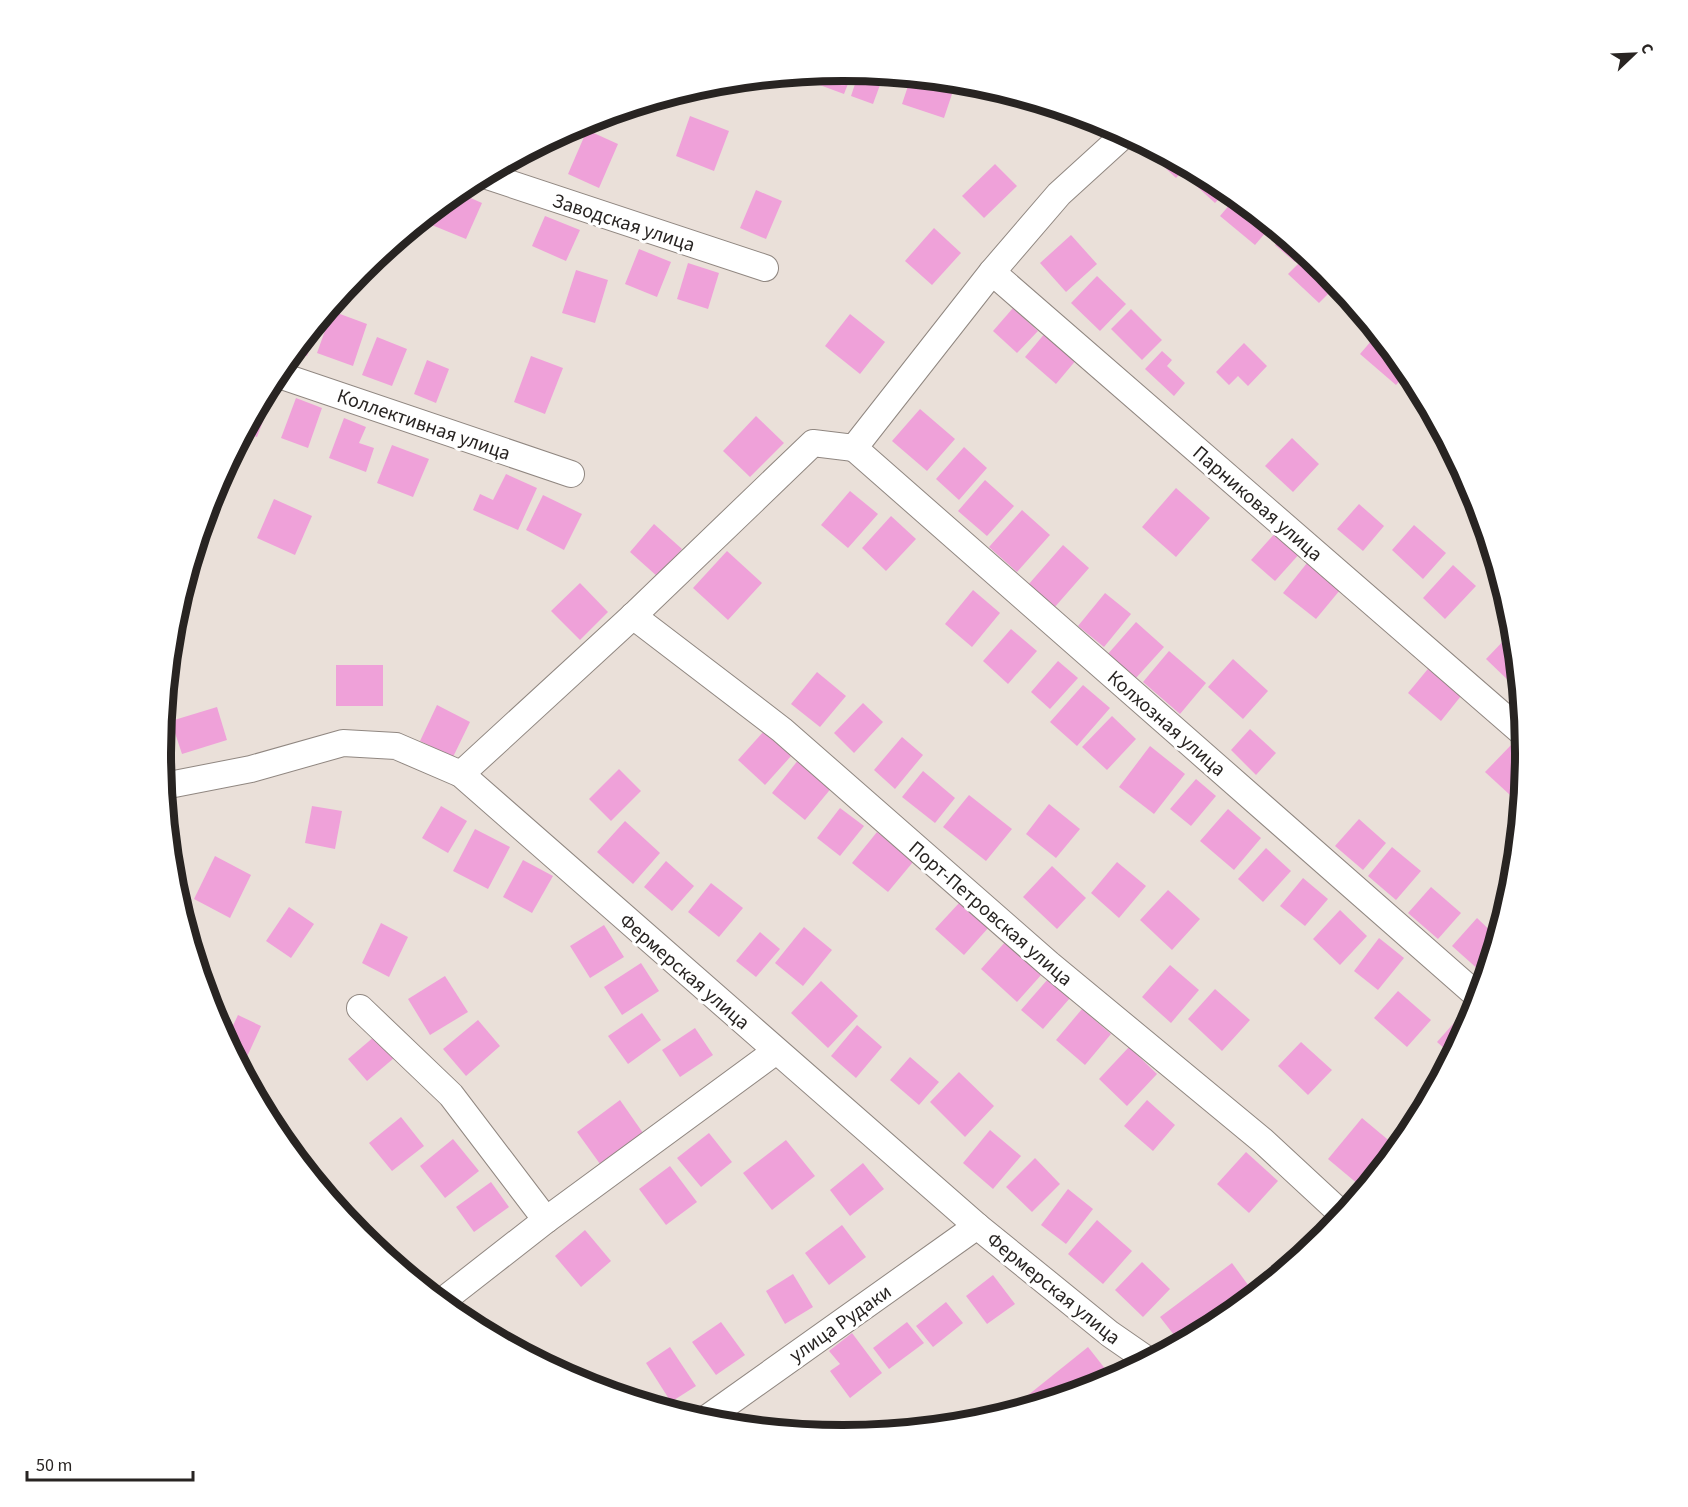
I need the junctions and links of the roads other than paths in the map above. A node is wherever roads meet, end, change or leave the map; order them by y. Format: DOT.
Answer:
graph roads {
  1 [pos="1119,140"];
  2 [pos="495,179"];
  3 [pos="765,268"];
  4 [pos="992,272"];
  5 [pos="287,378"];
  6 [pos="854,448"];
  7 [pos="571,474"];
  8 [pos="633,616"];
  9 [pos="1515,727"];
  10 [pos="461,774"];
  11 [pos="172,784"];
  12 [pos="1473,992"];
  13 [pos="360,1008"];
  14 [pos="776,1051"];
  15 [pos="1338,1210"];
  16 [pos="546,1220"];
  17 [pos="977,1226"];
  18 [pos="448,1297"];
  19 [pos="1142,1356"];
  20 [pos="714,1413"];
  1 -- 4 [label="street"];
  2 -- 3 [label="street, Заводская улица"];
  4 -- 6 [label="street"];
  4 -- 9 [label="street, Парниковая улица"];
  5 -- 7 [label="street, Коллективная улица"];
  6 -- 8 [label="street"];
  6 -- 12 [label="street, Колхозная улица"];
  8 -- 10 [label="street"];
  8 -- 15 [label="street, Порт-Петровская улица"];
  10 -- 11 [label="street, Фермерская улица"];
  10 -- 14 [label="street, Фермерская улица"];
  13 -- 16 [label="street"];
  14 -- 16 [label="street"];
  14 -- 17 [label="street, Фермерская улица"];
  16 -- 18 [label="street"];
  17 -- 19 [label="street, Фермерская улица"];
  17 -- 20 [label="street, улица Рудаки"];
}
